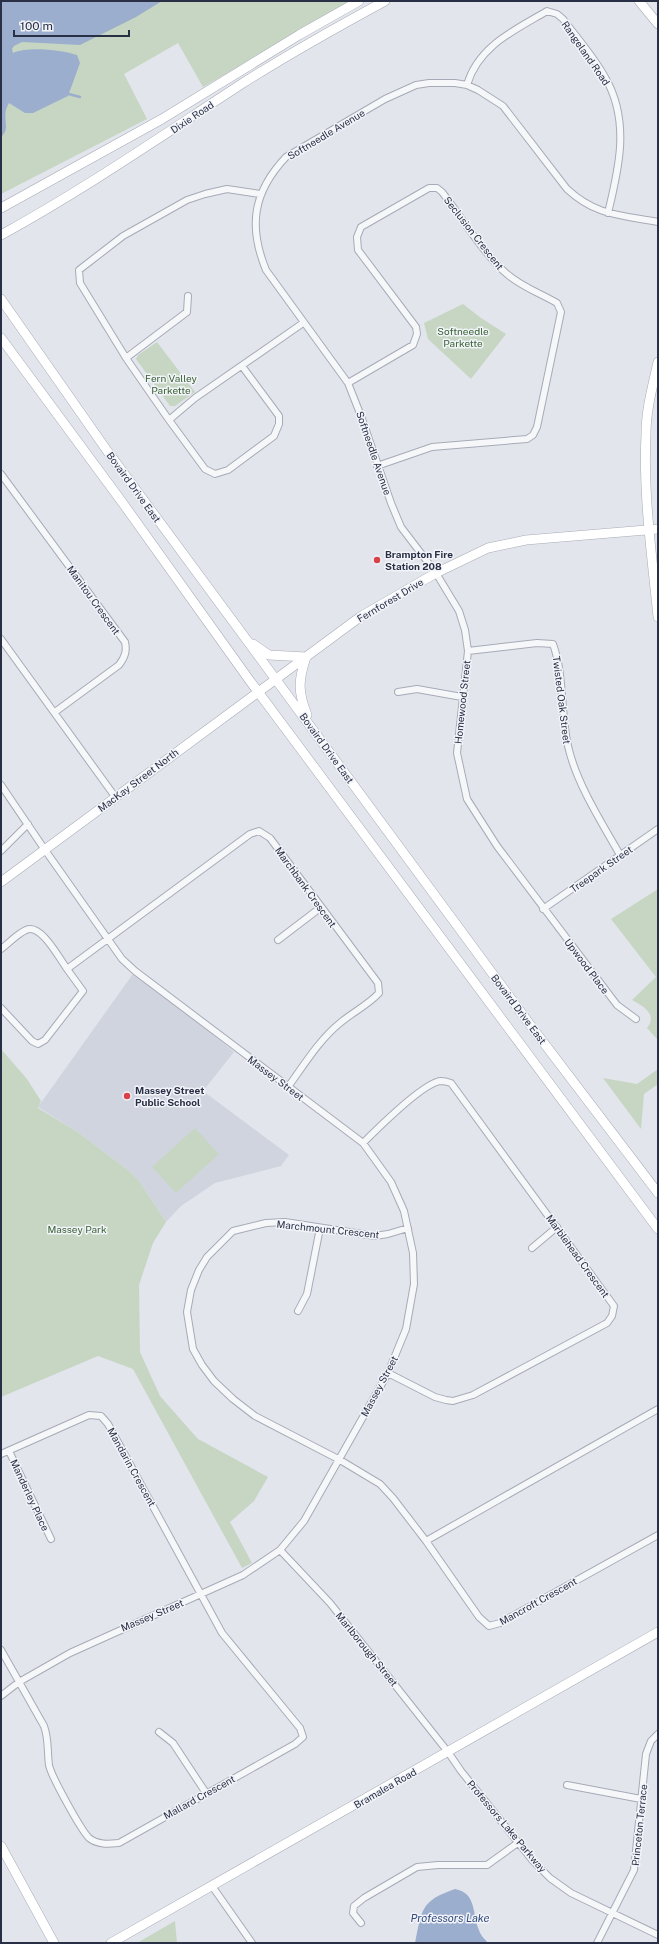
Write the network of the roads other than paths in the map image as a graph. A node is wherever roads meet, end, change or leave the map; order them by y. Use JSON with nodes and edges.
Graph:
{"nodes":[{"id":1,"x":359,"y":1,"type":"edge"},
{"id":2,"x":385,"y":1,"type":"edge"},
{"id":3,"x":639,"y":1,"type":"edge"},
{"id":4,"x":658,"y":24,"type":"edge"},
{"id":5,"x":467,"y":85,"type":"junction"},
{"id":6,"x":176,"y":110,"type":"junction"},
{"id":7,"x":184,"y":123,"type":"junction"},
{"id":8,"x":260,"y":194,"type":"junction"},
{"id":9,"x":1,"y":208,"type":"edge"},
{"id":10,"x":608,"y":213,"type":"junction"},
{"id":11,"x":658,"y":222,"type":"edge"},
{"id":12,"x":1,"y":235,"type":"edge"},
{"id":13,"x":188,"y":296,"type":"dead end"},
{"id":14,"x":1,"y":299,"type":"edge"},
{"id":15,"x":303,"y":323,"type":"junction"},
{"id":16,"x":1,"y":338,"type":"edge"},
{"id":17,"x":126,"y":358,"type":"junction"},
{"id":18,"x":658,"y":362,"type":"edge"},
{"id":19,"x":242,"y":366,"type":"junction"},
{"id":20,"x":348,"y":383,"type":"junction"},
{"id":21,"x":169,"y":420,"type":"junction"},
{"id":22,"x":378,"y":466,"type":"junction"},
{"id":23,"x":1,"y":474,"type":"edge"},
{"id":24,"x":654,"y":530,"type":"edge"},
{"id":25,"x":436,"y":573,"type":"junction"},
{"id":26,"x":658,"y":617,"type":"edge"},
{"id":27,"x":1,"y":639,"type":"edge"},
{"id":28,"x":246,"y":639,"type":"junction"},
{"id":29,"x":468,"y":651,"type":"junction"},
{"id":30,"x":306,"y":657,"type":"junction"},
{"id":31,"x":276,"y":678,"type":"junction"},
{"id":32,"x":258,"y":691,"type":"junction"},
{"id":33,"x":398,"y":692,"type":"dead end"},
{"id":34,"x":462,"y":697,"type":"junction"},
{"id":35,"x":55,"y":712,"type":"junction"},
{"id":36,"x":311,"y":726,"type":"junction"},
{"id":37,"x":1,"y":785,"type":"edge"},
{"id":38,"x":116,"y":798,"type":"junction"},
{"id":39,"x":28,"y":824,"type":"junction"},
{"id":40,"x":658,"y":829,"type":"edge"},
{"id":41,"x":44,"y":850,"type":"junction"},
{"id":42,"x":1,"y":852,"type":"edge"},
{"id":43,"x":620,"y":855,"type":"junction"},
{"id":44,"x":1,"y":882,"type":"edge"},
{"id":45,"x":320,"y":908,"type":"junction"},
{"id":46,"x":543,"y":909,"type":"junction"},
{"id":47,"x":107,"y":938,"type":"junction"},
{"id":48,"x":278,"y":940,"type":"dead end"},
{"id":49,"x":1,"y":949,"type":"edge"},
{"id":50,"x":67,"y":968,"type":"junction"},
{"id":51,"x":1,"y":1008,"type":"edge"},
{"id":52,"x":636,"y":1019,"type":"dead end"},
{"id":53,"x":288,"y":1087,"type":"junction"},
{"id":54,"x":363,"y":1143,"type":"junction"},
{"id":55,"x":658,"y":1193,"type":"edge"},
{"id":56,"x":557,"y":1227,"type":"junction"},
{"id":57,"x":320,"y":1228,"type":"junction"},
{"id":58,"x":408,"y":1228,"type":"junction"},
{"id":59,"x":658,"y":1229,"type":"edge"},
{"id":60,"x":532,"y":1248,"type":"dead end"},
{"id":61,"x":298,"y":1311,"type":"dead end"},
{"id":62,"x":388,"y":1373,"type":"junction"},
{"id":63,"x":658,"y":1409,"type":"edge"},
{"id":64,"x":9,"y":1451,"type":"junction"},
{"id":65,"x":1,"y":1454,"type":"edge"},
{"id":66,"x":340,"y":1460,"type":"junction"},
{"id":67,"x":658,"y":1535,"type":"edge"},
{"id":68,"x":51,"y":1539,"type":"dead end"},
{"id":69,"x":426,"y":1541,"type":"junction"},
{"id":70,"x":280,"y":1550,"type":"junction"},
{"id":71,"x":201,"y":1595,"type":"junction"},
{"id":72,"x":658,"y":1632,"type":"edge"},
{"id":73,"x":1,"y":1650,"type":"edge"},
{"id":74,"x":18,"y":1682,"type":"junction"},
{"id":75,"x":1,"y":1696,"type":"edge"},
{"id":76,"x":158,"y":1732,"type":"dead end"},
{"id":77,"x":658,"y":1734,"type":"edge"},
{"id":78,"x":448,"y":1752,"type":"junction"},
{"id":79,"x":567,"y":1785,"type":"dead end"},
{"id":80,"x":206,"y":1793,"type":"junction"},
{"id":81,"x":641,"y":1799,"type":"junction"},
{"id":82,"x":519,"y":1842,"type":"junction"},
{"id":83,"x":1,"y":1846,"type":"edge"},
{"id":84,"x":212,"y":1886,"type":"junction"},
{"id":85,"x":612,"y":1914,"type":"junction"},
{"id":86,"x":361,"y":1923,"type":"dead end"},
{"id":87,"x":658,"y":1935,"type":"edge"},
{"id":88,"x":54,"y":1943,"type":"edge"},
{"id":89,"x":111,"y":1943,"type":"edge"},
{"id":90,"x":252,"y":1943,"type":"edge"},
{"id":91,"x":597,"y":1943,"type":"edge"}],
"edges":[{"from":1,"to":6,"type":"main road","name":"Dixie Road"},
{"from":2,"to":7,"type":"main road","name":"Dixie Road"},
{"from":3,"to":4,"type":"main road"},
{"from":5,"to":8,"type":"street","name":"Softneedle Avenue"},
{"from":5,"to":10,"type":"street","name":"Softneedle Avenue"},
{"from":5,"to":10,"type":"street","name":"Rangeland Road"},
{"from":6,"to":7,"type":"main road"},
{"from":6,"to":9,"type":"main road","name":"Dixie Road"},
{"from":7,"to":12,"type":"main road","name":"Dixie Road"},
{"from":8,"to":15,"type":"street","name":"Softneedle Avenue"},
{"from":8,"to":17,"type":"street"},
{"from":10,"to":11,"type":"street","name":"Softneedle Avenue"},
{"from":13,"to":17,"type":"street"},
{"from":14,"to":28,"type":"main road","name":"Bovaird Drive East"},
{"from":15,"to":19,"type":"street"},
{"from":15,"to":20,"type":"street","name":"Softneedle Avenue"},
{"from":16,"to":32,"type":"main road","name":"Bovaird Drive East"},
{"from":17,"to":21,"type":"street"},
{"from":18,"to":24,"type":"main road"},
{"from":19,"to":21,"type":"street"},
{"from":19,"to":21,"type":"street"},
{"from":20,"to":22,"type":"street","name":"Softneedle Avenue"},
{"from":20,"to":22,"type":"street","name":"Seclusion Crescent"},
{"from":22,"to":25,"type":"street","name":"Softneedle Avenue"},
{"from":23,"to":35,"type":"street","name":"Manitou Crescent"},
{"from":24,"to":25,"type":"main road","name":"Fernforest Drive"},
{"from":24,"to":26,"type":"main road"},
{"from":25,"to":29,"type":"street","name":"Homewood Street"},
{"from":25,"to":30,"type":"main road","name":"Fernforest Drive"},
{"from":27,"to":35,"type":"street"},
{"from":28,"to":30,"type":"main road"},
{"from":28,"to":31,"type":"main road","name":"Bovaird Drive East"},
{"from":29,"to":34,"type":"street","name":"Homewood Street"},
{"from":29,"to":43,"type":"street","name":"Twisted Oak Street"},
{"from":30,"to":31,"type":"main road","name":"Fernforest Drive"},
{"from":30,"to":36,"type":"main road"},
{"from":31,"to":32,"type":"main road","name":"MacKay Street North"},
{"from":31,"to":36,"type":"main road","name":"Bovaird Drive East"},
{"from":32,"to":38,"type":"main road","name":"MacKay Street North"},
{"from":32,"to":59,"type":"main road","name":"Bovaird Drive East"},
{"from":33,"to":34,"type":"street"},
{"from":34,"to":46,"type":"street","name":"Homewood Street"},
{"from":35,"to":38,"type":"street"},
{"from":36,"to":55,"type":"main road","name":"Bovaird Drive East"},
{"from":37,"to":39,"type":"street","name":"Massey Street"},
{"from":38,"to":41,"type":"main road","name":"MacKay Street North"},
{"from":39,"to":41,"type":"street","name":"Massey Street"},
{"from":39,"to":42,"type":"street"},
{"from":40,"to":43,"type":"street","name":"Treepark Street"},
{"from":41,"to":44,"type":"main road","name":"MacKay Street North"},
{"from":41,"to":47,"type":"street","name":"Massey Street"},
{"from":43,"to":46,"type":"street","name":"Treepark Street"},
{"from":45,"to":47,"type":"street","name":"Marchbank Crescent"},
{"from":45,"to":48,"type":"street"},
{"from":45,"to":53,"type":"street","name":"Marchbank Crescent"},
{"from":46,"to":52,"type":"street","name":"Upwood Place"},
{"from":47,"to":50,"type":"street"},
{"from":47,"to":53,"type":"street","name":"Massey Street"},
{"from":49,"to":50,"type":"street"},
{"from":50,"to":51,"type":"street"},
{"from":53,"to":54,"type":"street","name":"Massey Street"},
{"from":54,"to":56,"type":"street","name":"Marblehead Crescent"},
{"from":54,"to":58,"type":"street","name":"Massey Street"},
{"from":56,"to":60,"type":"street"},
{"from":56,"to":62,"type":"street","name":"Marblehead Crescent"},
{"from":57,"to":58,"type":"street","name":"Marchmount Crescent"},
{"from":57,"to":61,"type":"street"},
{"from":57,"to":66,"type":"street","name":"Marchmount Crescent"},
{"from":58,"to":62,"type":"street","name":"Massey Street"},
{"from":62,"to":66,"type":"street","name":"Massey Street"},
{"from":63,"to":69,"type":"street"},
{"from":64,"to":65,"type":"street","name":"Mandarin Crescent"},
{"from":64,"to":68,"type":"street","name":"Manderley Place"},
{"from":64,"to":71,"type":"street","name":"Mandarin Crescent"},
{"from":66,"to":69,"type":"street","name":"Mancroft Crescent"},
{"from":66,"to":70,"type":"street","name":"Massey Street"},
{"from":67,"to":69,"type":"street","name":"Mancroft Crescent"},
{"from":70,"to":71,"type":"street","name":"Massey Street"},
{"from":70,"to":78,"type":"street","name":"Marlborough Street"},
{"from":71,"to":74,"type":"street","name":"Massey Street"},
{"from":71,"to":80,"type":"street","name":"Mallard Crescent"},
{"from":72,"to":78,"type":"main road","name":"Bramalea Road"},
{"from":73,"to":74,"type":"street"},
{"from":74,"to":75,"type":"street","name":"Massey Street"},
{"from":74,"to":80,"type":"street","name":"Mallard Crescent"},
{"from":76,"to":80,"type":"street"},
{"from":77,"to":81,"type":"street","name":"Princeton Terrace"},
{"from":78,"to":82,"type":"street","name":"Professors Lake Parkway"},
{"from":78,"to":84,"type":"main road","name":"Bramalea Road"},
{"from":79,"to":81,"type":"street"},
{"from":81,"to":85,"type":"street","name":"Princeton Terrace"},
{"from":82,"to":85,"type":"street","name":"Professors Lake Parkway"},
{"from":82,"to":86,"type":"street"},
{"from":83,"to":88,"type":"main road"},
{"from":84,"to":89,"type":"main road","name":"Bramalea Road"},
{"from":84,"to":90,"type":"street"},
{"from":85,"to":87,"type":"street","name":"Professors Lake Parkway"},
{"from":85,"to":91,"type":"street","name":"Princeton Terrace"}]}
